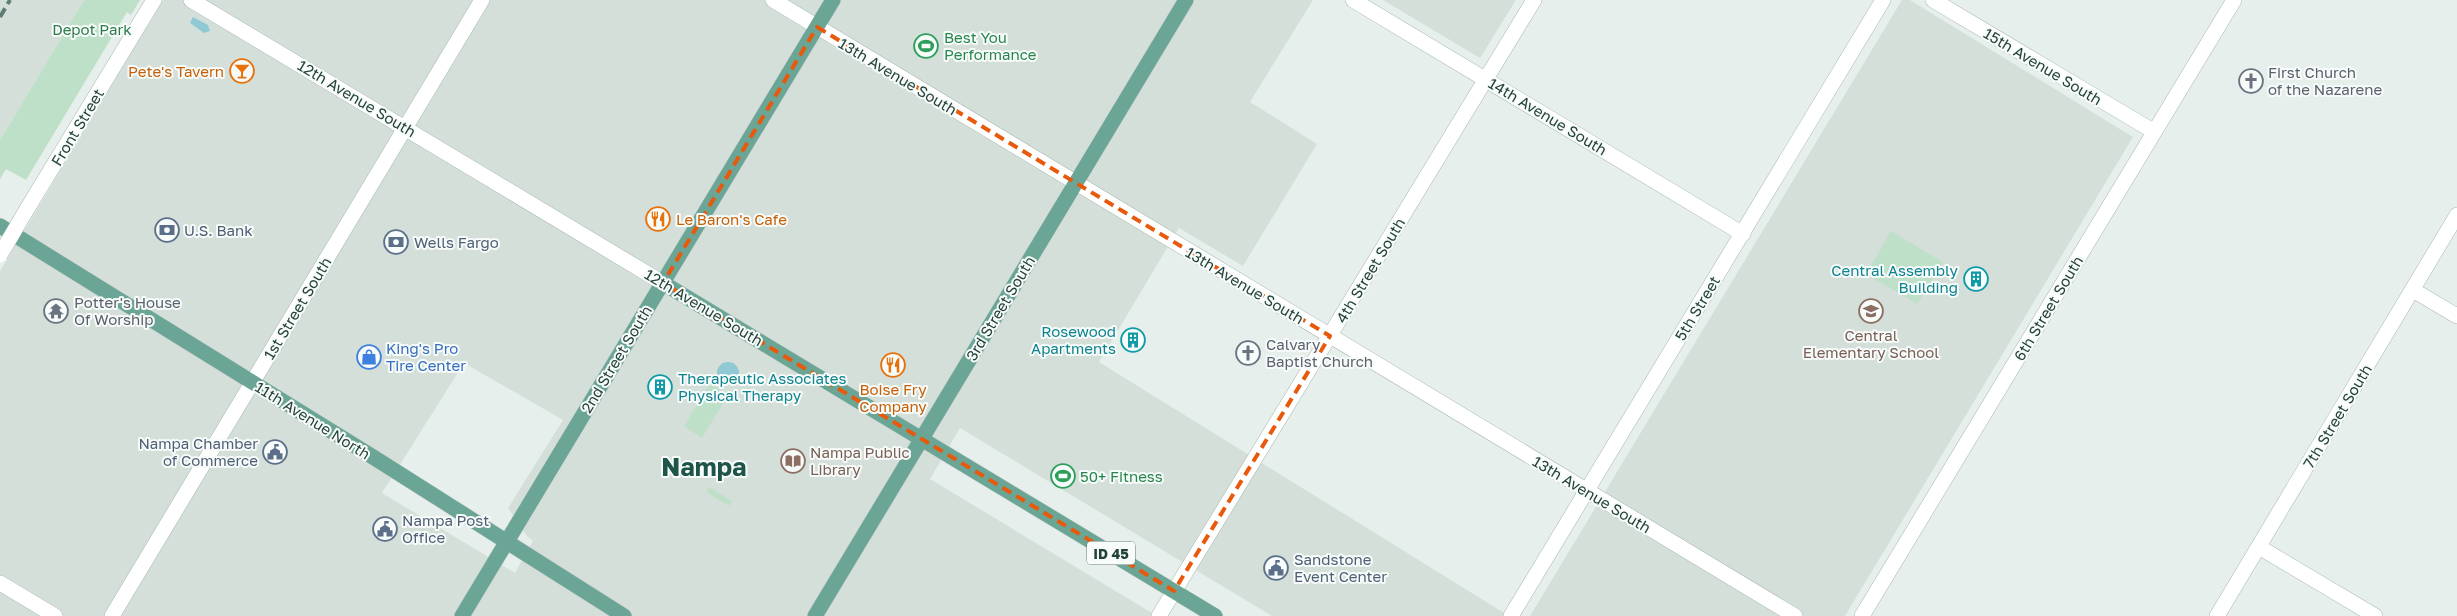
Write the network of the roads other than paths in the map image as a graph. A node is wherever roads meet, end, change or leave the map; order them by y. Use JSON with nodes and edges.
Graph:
{"nodes":[{"id":1,"x":154,"y":0,"type":"edge"},
{"id":2,"x":191,"y":0,"type":"edge"},
{"id":3,"x":482,"y":0,"type":"edge"},
{"id":4,"x":773,"y":0,"type":"edge"},
{"id":5,"x":833,"y":0,"type":"edge"},
{"id":6,"x":1186,"y":0,"type":"edge"},
{"id":7,"x":1353,"y":0,"type":"edge"},
{"id":8,"x":1534,"y":0,"type":"edge"},
{"id":9,"x":1883,"y":0,"type":"edge"},
{"id":10,"x":1933,"y":0,"type":"edge"},
{"id":11,"x":2234,"y":0,"type":"edge"},
{"id":12,"x":817,"y":27,"type":"junction"},
{"id":13,"x":1486,"y":79,"type":"junction"},
{"id":14,"x":406,"y":127,"type":"junction"},
{"id":15,"x":2153,"y":131,"type":"junction"},
{"id":16,"x":1076,"y":183,"type":"junction"},
{"id":17,"x":2457,"y":215,"type":"edge"},
{"id":18,"x":0,"y":226,"type":"edge"},
{"id":19,"x":1742,"y":234,"type":"junction"},
{"id":20,"x":0,"y":255,"type":"edge"},
{"id":21,"x":663,"y":283,"type":"junction"},
{"id":22,"x":2413,"y":290,"type":"junction"},
{"id":23,"x":2457,"y":316,"type":"edge"},
{"id":24,"x":1330,"y":336,"type":"junction"},
{"id":25,"x":252,"y":383,"type":"junction"},
{"id":26,"x":922,"y":438,"type":"junction"},
{"id":27,"x":1587,"y":492,"type":"junction"},
{"id":28,"x":507,"y":542,"type":"junction"},
{"id":29,"x":2259,"y":547,"type":"junction"},
{"id":30,"x":0,"y":583,"type":"edge"},
{"id":31,"x":1174,"y":592,"type":"junction"},
{"id":32,"x":55,"y":616,"type":"edge"},
{"id":33,"x":112,"y":616,"type":"edge"},
{"id":34,"x":462,"y":616,"type":"edge"},
{"id":35,"x":624,"y":616,"type":"edge"},
{"id":36,"x":815,"y":616,"type":"edge"},
{"id":37,"x":1159,"y":616,"type":"edge"},
{"id":38,"x":1215,"y":616,"type":"edge"},
{"id":39,"x":1511,"y":616,"type":"edge"},
{"id":40,"x":1795,"y":616,"type":"edge"},
{"id":41,"x":1862,"y":616,"type":"edge"},
{"id":42,"x":2217,"y":616,"type":"edge"},
{"id":43,"x":2375,"y":616,"type":"edge"}],
"edges":[{"from":1,"to":20,"type":"street","name":"Front Street","bridge":true},
{"from":2,"to":14,"type":"street","name":"12th Avenue South"},
{"from":3,"to":14,"type":"street","name":"1st Street South"},
{"from":4,"to":12,"type":"street","name":"13th Avenue South"},
{"from":5,"to":12,"type":"main road","name":"2nd Street South"},
{"from":6,"to":16,"type":"main road","name":"3rd Street South"},
{"from":7,"to":13,"type":"street","name":"14th Avenue South"},
{"from":8,"to":13,"type":"street","name":"4th Street South"},
{"from":9,"to":19,"type":"street","name":"5th Street"},
{"from":10,"to":15,"type":"street","name":"15th Avenue South"},
{"from":11,"to":15,"type":"street","name":"6th Street South"},
{"from":12,"to":16,"type":"street","name":"13th Avenue South"},
{"from":12,"to":21,"type":"main road","name":"2nd Street South"},
{"from":13,"to":19,"type":"street","name":"14th Avenue South"},
{"from":13,"to":24,"type":"street","name":"4th Street South"},
{"from":14,"to":21,"type":"street","name":"12th Avenue South"},
{"from":14,"to":25,"type":"street","name":"1st Street South"},
{"from":15,"to":41,"type":"street","name":"6th Street South"},
{"from":16,"to":24,"type":"street","name":"13th Avenue South"},
{"from":16,"to":26,"type":"main road","name":"3rd Street South"},
{"from":17,"to":22,"type":"street","name":"7th Street South"},
{"from":18,"to":25,"type":"main road","name":"11th Avenue North"},
{"from":19,"to":27,"type":"street","name":"5th Street"},
{"from":21,"to":26,"type":"main road","name":"12th Avenue South"},
{"from":21,"to":28,"type":"main road","name":"2nd Street South"},
{"from":22,"to":23,"type":"street"},
{"from":22,"to":29,"type":"street","name":"7th Street South"},
{"from":24,"to":27,"type":"street","name":"13th Avenue South"},
{"from":24,"to":31,"type":"street","name":"4th Street South"},
{"from":25,"to":28,"type":"main road","name":"11th Avenue North"},
{"from":25,"to":33,"type":"street","name":"1st Street South"},
{"from":26,"to":31,"type":"main road","name":"12th Avenue South","number":"ID 45"},
{"from":26,"to":36,"type":"main road","name":"3rd Street South"},
{"from":27,"to":39,"type":"street","name":"5th Street"},
{"from":27,"to":40,"type":"street","name":"13th Avenue South"},
{"from":28,"to":34,"type":"main road","name":"2nd Street South"},
{"from":28,"to":35,"type":"main road","name":"11th Avenue North"},
{"from":29,"to":42,"type":"street","name":"7th Street South"},
{"from":29,"to":43,"type":"street"},
{"from":30,"to":32,"type":"street"},
{"from":31,"to":37,"type":"street","name":"4th Street South"},
{"from":31,"to":38,"type":"main road","name":"12th Avenue South","number":"ID 45"}]}
